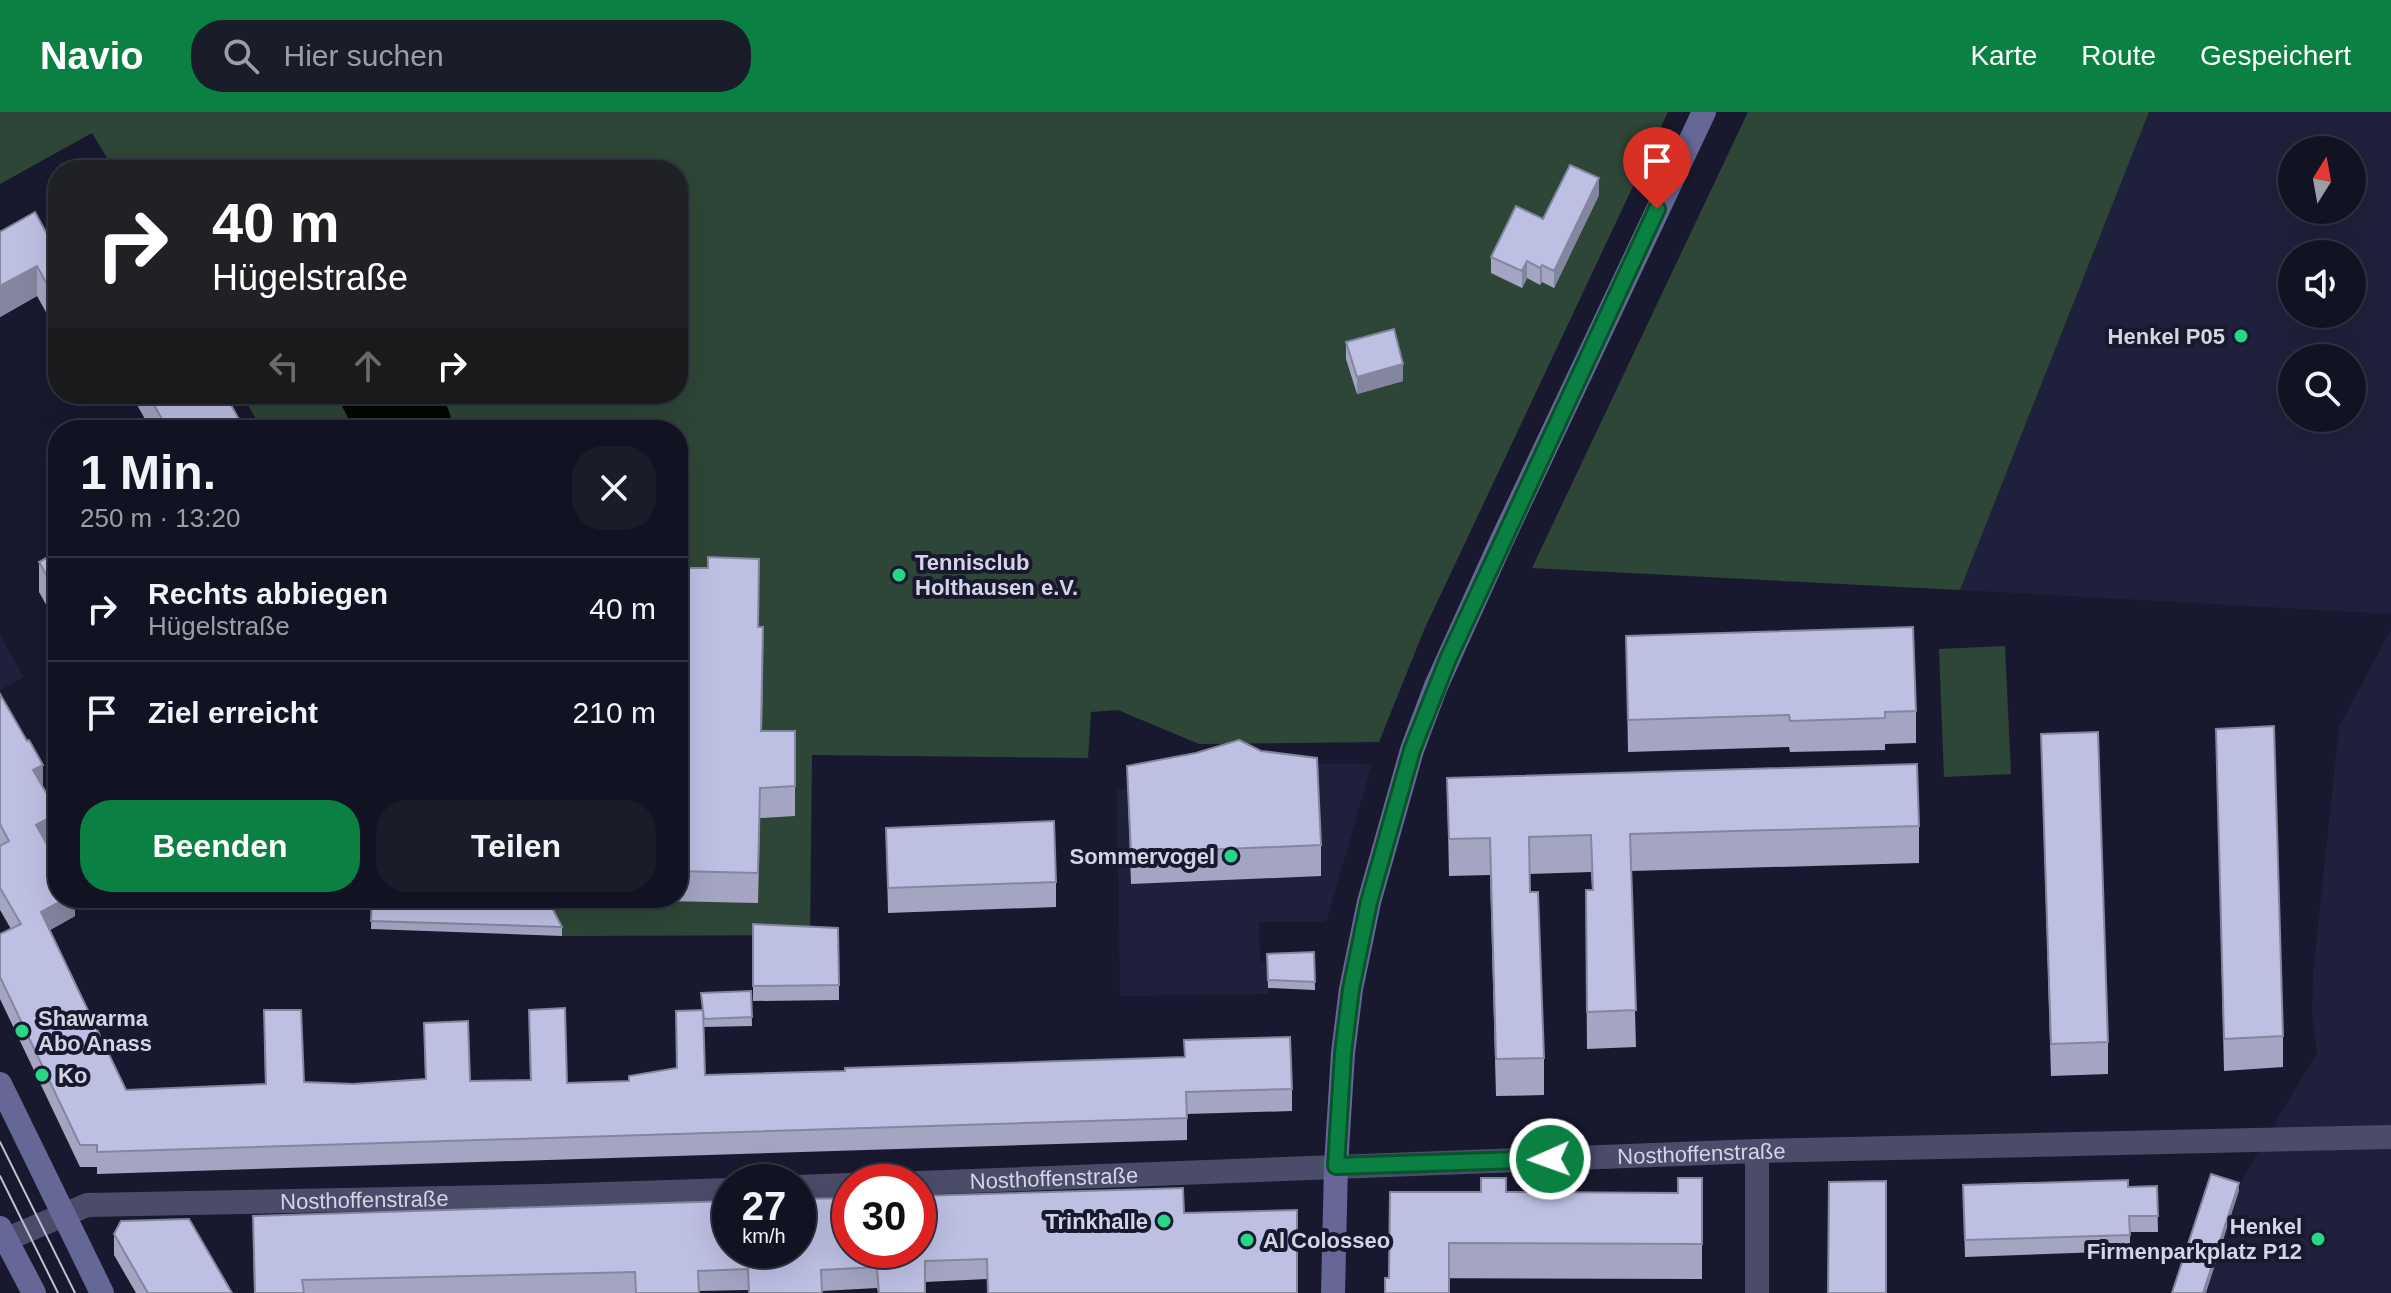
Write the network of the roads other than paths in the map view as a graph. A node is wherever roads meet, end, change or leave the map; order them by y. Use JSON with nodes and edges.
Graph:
{"nodes":[{"id":1,"x":1704,"y":112,"type":"edge"},
{"id":2,"x":0,"y":1084,"type":"edge"},
{"id":3,"x":2391,"y":1137,"type":"edge"},
{"id":4,"x":1757,"y":1151,"type":"junction"},
{"id":5,"x":1336,"y":1166,"type":"junction"},
{"id":6,"x":936,"y":1182,"type":"edge"},
{"id":7,"x":712,"y":1191,"type":"edge"},
{"id":8,"x":64,"y":1215,"type":"junction"},
{"id":9,"x":2,"y":1236,"type":"edge"},
{"id":10,"x":34,"y":1293,"type":"edge"},
{"id":11,"x":102,"y":1293,"type":"edge"},
{"id":12,"x":1333,"y":1293,"type":"edge"},
{"id":13,"x":1757,"y":1293,"type":"edge"}],
"edges":[{"from":1,"to":5,"type":"street"},
{"from":2,"to":8,"type":"street"},
{"from":3,"to":4,"type":"street","name":"Nosthoffenstraße"},
{"from":4,"to":5,"type":"street","name":"Nosthoffenstraße"},
{"from":4,"to":13,"type":"street"},
{"from":5,"to":6,"type":"street","name":"Nosthoffenstraße"},
{"from":5,"to":12,"type":"street"},
{"from":7,"to":8,"type":"street","name":"Nosthoffenstraße"},
{"from":8,"to":9,"type":"street","name":"Nosthoffenstraße"},
{"from":8,"to":11,"type":"street"},
{"from":9,"to":10,"type":"street"}]}
